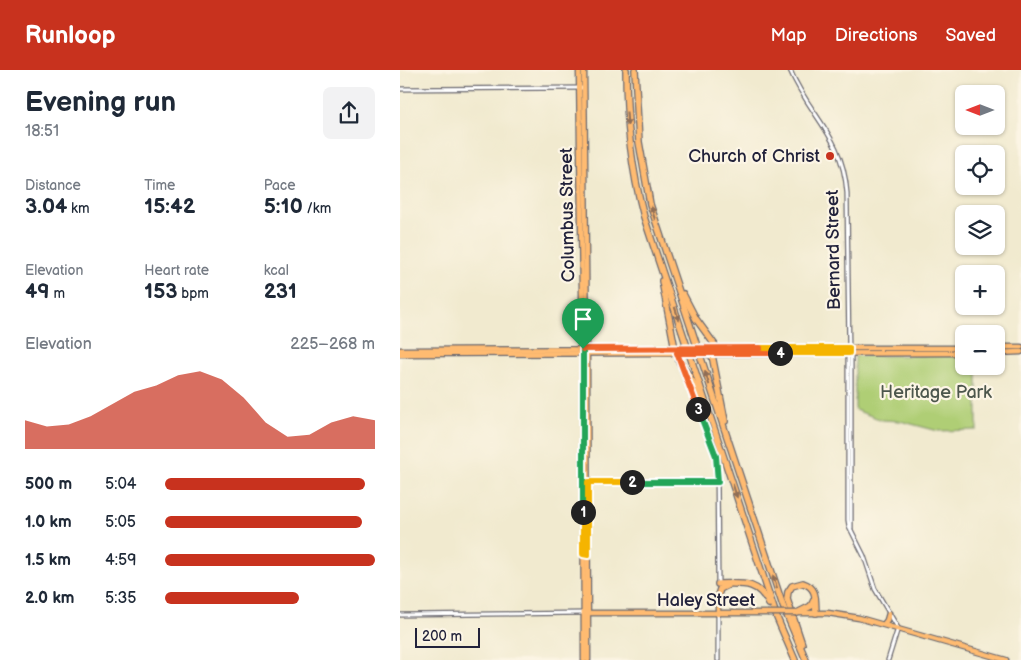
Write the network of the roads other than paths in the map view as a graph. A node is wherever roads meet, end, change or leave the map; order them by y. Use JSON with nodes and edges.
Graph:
{"nodes":[{"id":1,"x":579,"y":70,"type":"edge"},
{"id":2,"x":584,"y":70,"type":"edge"},
{"id":3,"x":626,"y":70,"type":"edge"},
{"id":4,"x":635,"y":70,"type":"edge"},
{"id":5,"x":790,"y":70,"type":"edge"},
{"id":6,"x":582,"y":88,"type":"junction"},
{"id":7,"x":400,"y":89,"type":"edge"},
{"id":8,"x":656,"y":252,"type":"junction"},
{"id":9,"x":669,"y":264,"type":"junction"},
{"id":10,"x":1021,"y":347,"type":"edge"},
{"id":11,"x":1005,"y":348,"type":"edge"},
{"id":12,"x":955,"y":349,"type":"edge"},
{"id":13,"x":400,"y":350,"type":"edge"},
{"id":14,"x":849,"y":350,"type":"junction"},
{"id":15,"x":585,"y":351,"type":"junction"},
{"id":16,"x":628,"y":351,"type":"junction"},
{"id":17,"x":676,"y":351,"type":"junction"},
{"id":18,"x":710,"y":351,"type":"junction"},
{"id":19,"x":931,"y":351,"type":"junction"},
{"id":20,"x":955,"y":352,"type":"edge"},
{"id":21,"x":1021,"y":352,"type":"edge"},
{"id":22,"x":1005,"y":353,"type":"edge"},
{"id":23,"x":400,"y":354,"type":"edge"},
{"id":24,"x":679,"y":361,"type":"junction"},
{"id":25,"x":583,"y":389,"type":"junction"},
{"id":26,"x":588,"y":411,"type":"junction"},
{"id":27,"x":715,"y":428,"type":"junction"},
{"id":28,"x":728,"y":440,"type":"junction"},
{"id":29,"x":586,"y":482,"type":"junction"},
{"id":30,"x":718,"y":482,"type":"junction"},
{"id":31,"x":718,"y":584,"type":"junction"},
{"id":32,"x":729,"y":584,"type":"junction"},
{"id":33,"x":718,"y":595,"type":"junction"},
{"id":34,"x":815,"y":596,"type":"junction"},
{"id":35,"x":586,"y":613,"type":"junction"},
{"id":36,"x":797,"y":613,"type":"junction"},
{"id":37,"x":816,"y":613,"type":"junction"},
{"id":38,"x":889,"y":613,"type":"junction"},
{"id":39,"x":718,"y":614,"type":"junction"},
{"id":40,"x":400,"y":615,"type":"edge"},
{"id":41,"x":884,"y":624,"type":"junction"},
{"id":42,"x":898,"y":628,"type":"junction"},
{"id":43,"x":783,"y":633,"type":"junction"},
{"id":44,"x":584,"y":660,"type":"edge"},
{"id":45,"x":588,"y":660,"type":"edge"},
{"id":46,"x":718,"y":660,"type":"edge"},
{"id":47,"x":795,"y":660,"type":"edge"},
{"id":48,"x":806,"y":660,"type":"edge"},
{"id":49,"x":888,"y":660,"type":"edge"},
{"id":50,"x":1006,"y":660,"type":"edge"}],
"edges":[{"from":1,"to":6,"type":"main road","name":"Columbus Street"},
{"from":2,"to":6,"type":"main road","name":"Columbus Street"},
{"from":3,"to":8,"type":"highway","one_way":true},
{"from":9,"to":4,"type":"highway","one_way":true},
{"from":5,"to":14,"type":"street","name":"Bernard Street"},
{"from":6,"to":7,"type":"street"},
{"from":6,"to":15,"type":"main road","name":"Columbus Street"},
{"from":8,"to":17,"type":"highway"},
{"from":8,"to":27,"type":"highway","one_way":true},
{"from":9,"to":18,"type":"highway"},
{"from":28,"to":9,"type":"highway","one_way":true},
{"from":10,"to":11,"type":"main road"},
{"from":12,"to":19,"type":"main road"},
{"from":13,"to":15,"type":"main road"},
{"from":14,"to":18,"type":"main road"},
{"from":14,"to":19,"type":"main road"},
{"from":14,"to":38,"type":"street","name":"Bernard Street"},
{"from":15,"to":16,"type":"main road"},
{"from":15,"to":16,"type":"main road"},
{"from":15,"to":23,"type":"main road"},
{"from":15,"to":25,"type":"main road","name":"Columbus Street"},
{"from":15,"to":26,"type":"main road","name":"Columbus Street"},
{"from":16,"to":17,"type":"main road"},
{"from":16,"to":17,"type":"main road"},
{"from":17,"to":18,"type":"main road","bridge":true},
{"from":17,"to":24,"type":"main road"},
{"from":18,"to":28,"type":"highway"},
{"from":19,"to":20,"type":"main road"},
{"from":21,"to":22,"type":"main road"},
{"from":24,"to":27,"type":"highway"},
{"from":24,"to":30,"type":"street"},
{"from":25,"to":26,"type":"main road"},
{"from":25,"to":29,"type":"main road","name":"Columbus Street"},
{"from":26,"to":29,"type":"main road","name":"Columbus Street"},
{"from":27,"to":43,"type":"highway","one_way":true},
{"from":48,"to":28,"type":"highway","one_way":true},
{"from":29,"to":30,"type":"street"},
{"from":29,"to":35,"type":"main road","name":"Columbus Street"},
{"from":30,"to":31,"type":"street"},
{"from":31,"to":32,"type":"highway"},
{"from":31,"to":33,"type":"street"},
{"from":32,"to":33,"type":"highway"},
{"from":32,"to":43,"type":"highway"},
{"from":33,"to":39,"type":"main road"},
{"from":34,"to":36,"type":"highway"},
{"from":34,"to":37,"type":"highway"},
{"from":34,"to":48,"type":"highway"},
{"from":35,"to":39,"type":"main road","name":"Haley Street"},
{"from":35,"to":40,"type":"street","name":"Haley Street"},
{"from":35,"to":44,"type":"main road","name":"Columbus Street"},
{"from":35,"to":45,"type":"main road","name":"Columbus Street"},
{"from":36,"to":37,"type":"main road","name":"Haley Street"},
{"from":36,"to":39,"type":"main road","name":"Haley Street","bridge":true},
{"from":37,"to":41,"type":"main road","name":"Haley Street"},
{"from":38,"to":41,"type":"main road"},
{"from":38,"to":42,"type":"street","name":"Bernard Street"},
{"from":39,"to":46,"type":"street"},
{"from":41,"to":42,"type":"main road","name":"Haley Street"},
{"from":42,"to":49,"type":"street"},
{"from":42,"to":50,"type":"main road","name":"Haley Street"},
{"from":43,"to":47,"type":"highway"}]}
